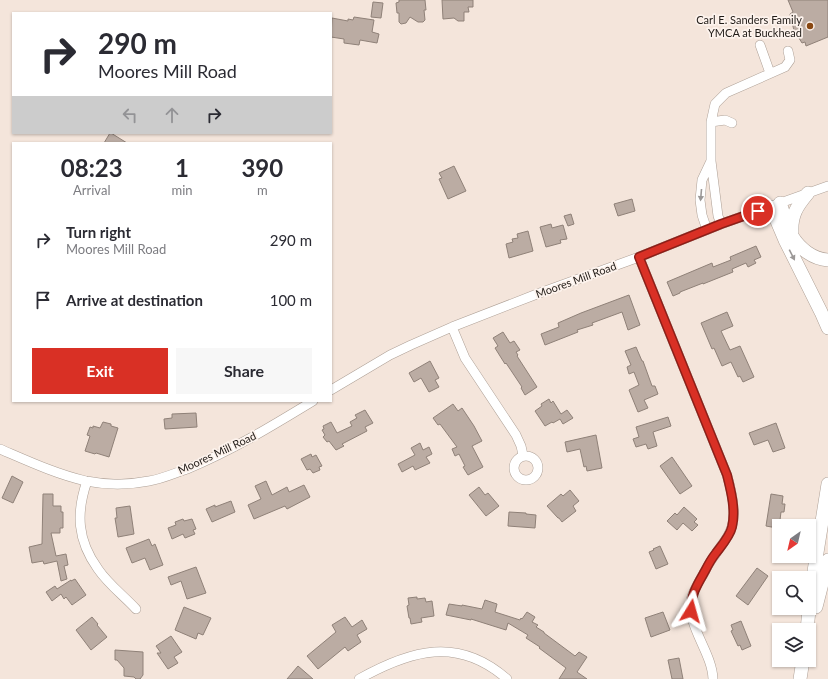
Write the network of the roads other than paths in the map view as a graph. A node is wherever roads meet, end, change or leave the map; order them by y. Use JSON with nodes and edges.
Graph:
{"nodes":[{"id":1,"x":760,"y":45,"type":"dead end"},
{"id":2,"x":788,"y":51,"type":"dead end"},
{"id":3,"x":770,"y":74,"type":"junction"},
{"id":4,"x":712,"y":122,"type":"junction"},
{"id":5,"x":732,"y":123,"type":"dead end"},
{"id":6,"x":710,"y":162,"type":"junction"},
{"id":7,"x":828,"y":186,"type":"edge"},
{"id":8,"x":808,"y":193,"type":"junction"},
{"id":9,"x":776,"y":205,"type":"junction"},
{"id":10,"x":721,"y":224,"type":"junction"},
{"id":11,"x":707,"y":230,"type":"junction"},
{"id":12,"x":792,"y":236,"type":"junction"},
{"id":13,"x":639,"y":257,"type":"junction"},
{"id":14,"x":828,"y":260,"type":"edge"},
{"id":15,"x":452,"y":327,"type":"junction"},
{"id":16,"x":828,"y":328,"type":"edge"},
{"id":17,"x":332,"y":389,"type":"edge"},
{"id":18,"x":311,"y":402,"type":"edge"},
{"id":19,"x":0,"y":449,"type":"edge"},
{"id":20,"x":523,"y":456,"type":"dead end"},
{"id":21,"x":87,"y":481,"type":"junction"},
{"id":22,"x":828,"y":484,"type":"edge"},
{"id":23,"x":828,"y":560,"type":"edge"},
{"id":24,"x":136,"y":609,"type":"dead end"},
{"id":25,"x":808,"y":623,"type":"edge"},
{"id":26,"x":812,"y":623,"type":"edge"},
{"id":27,"x":803,"y":667,"type":"edge"},
{"id":28,"x":359,"y":679,"type":"edge"},
{"id":29,"x":507,"y":679,"type":"edge"},
{"id":30,"x":713,"y":679,"type":"edge"},
{"id":31,"x":800,"y":679,"type":"edge"}],
"edges":[{"from":1,"to":3,"type":"street"},
{"from":2,"to":3,"type":"street"},
{"from":3,"to":4,"type":"street"},
{"from":4,"to":5,"type":"street"},
{"from":4,"to":6,"type":"street"},
{"from":6,"to":10,"type":"street"},
{"from":6,"to":11,"type":"street","one_way":true},
{"from":7,"to":8,"type":"street","name":"Moores Mill Road"},
{"from":8,"to":9,"type":"street","name":"Moores Mill Road"},
{"from":8,"to":12,"type":"highway"},
{"from":9,"to":10,"type":"street","name":"Moores Mill Road"},
{"from":9,"to":12,"type":"highway"},
{"from":9,"to":16,"type":"highway","one_way":true},
{"from":10,"to":11,"type":"street","name":"Moores Mill Road"},
{"from":11,"to":13,"type":"street","name":"Moores Mill Road"},
{"from":12,"to":14,"type":"highway"},
{"from":13,"to":15,"type":"street","name":"Moores Mill Road"},
{"from":13,"to":30,"type":"street"},
{"from":15,"to":17,"type":"street","name":"Moores Mill Road"},
{"from":15,"to":20,"type":"street"},
{"from":18,"to":21,"type":"street","name":"Moores Mill Road"},
{"from":19,"to":21,"type":"street","name":"Moores Mill Road"},
{"from":21,"to":24,"type":"street"},
{"from":22,"to":25,"type":"highway"},
{"from":23,"to":26,"type":"highway"},
{"from":27,"to":31,"type":"highway"},
{"from":28,"to":29,"type":"street"}]}
